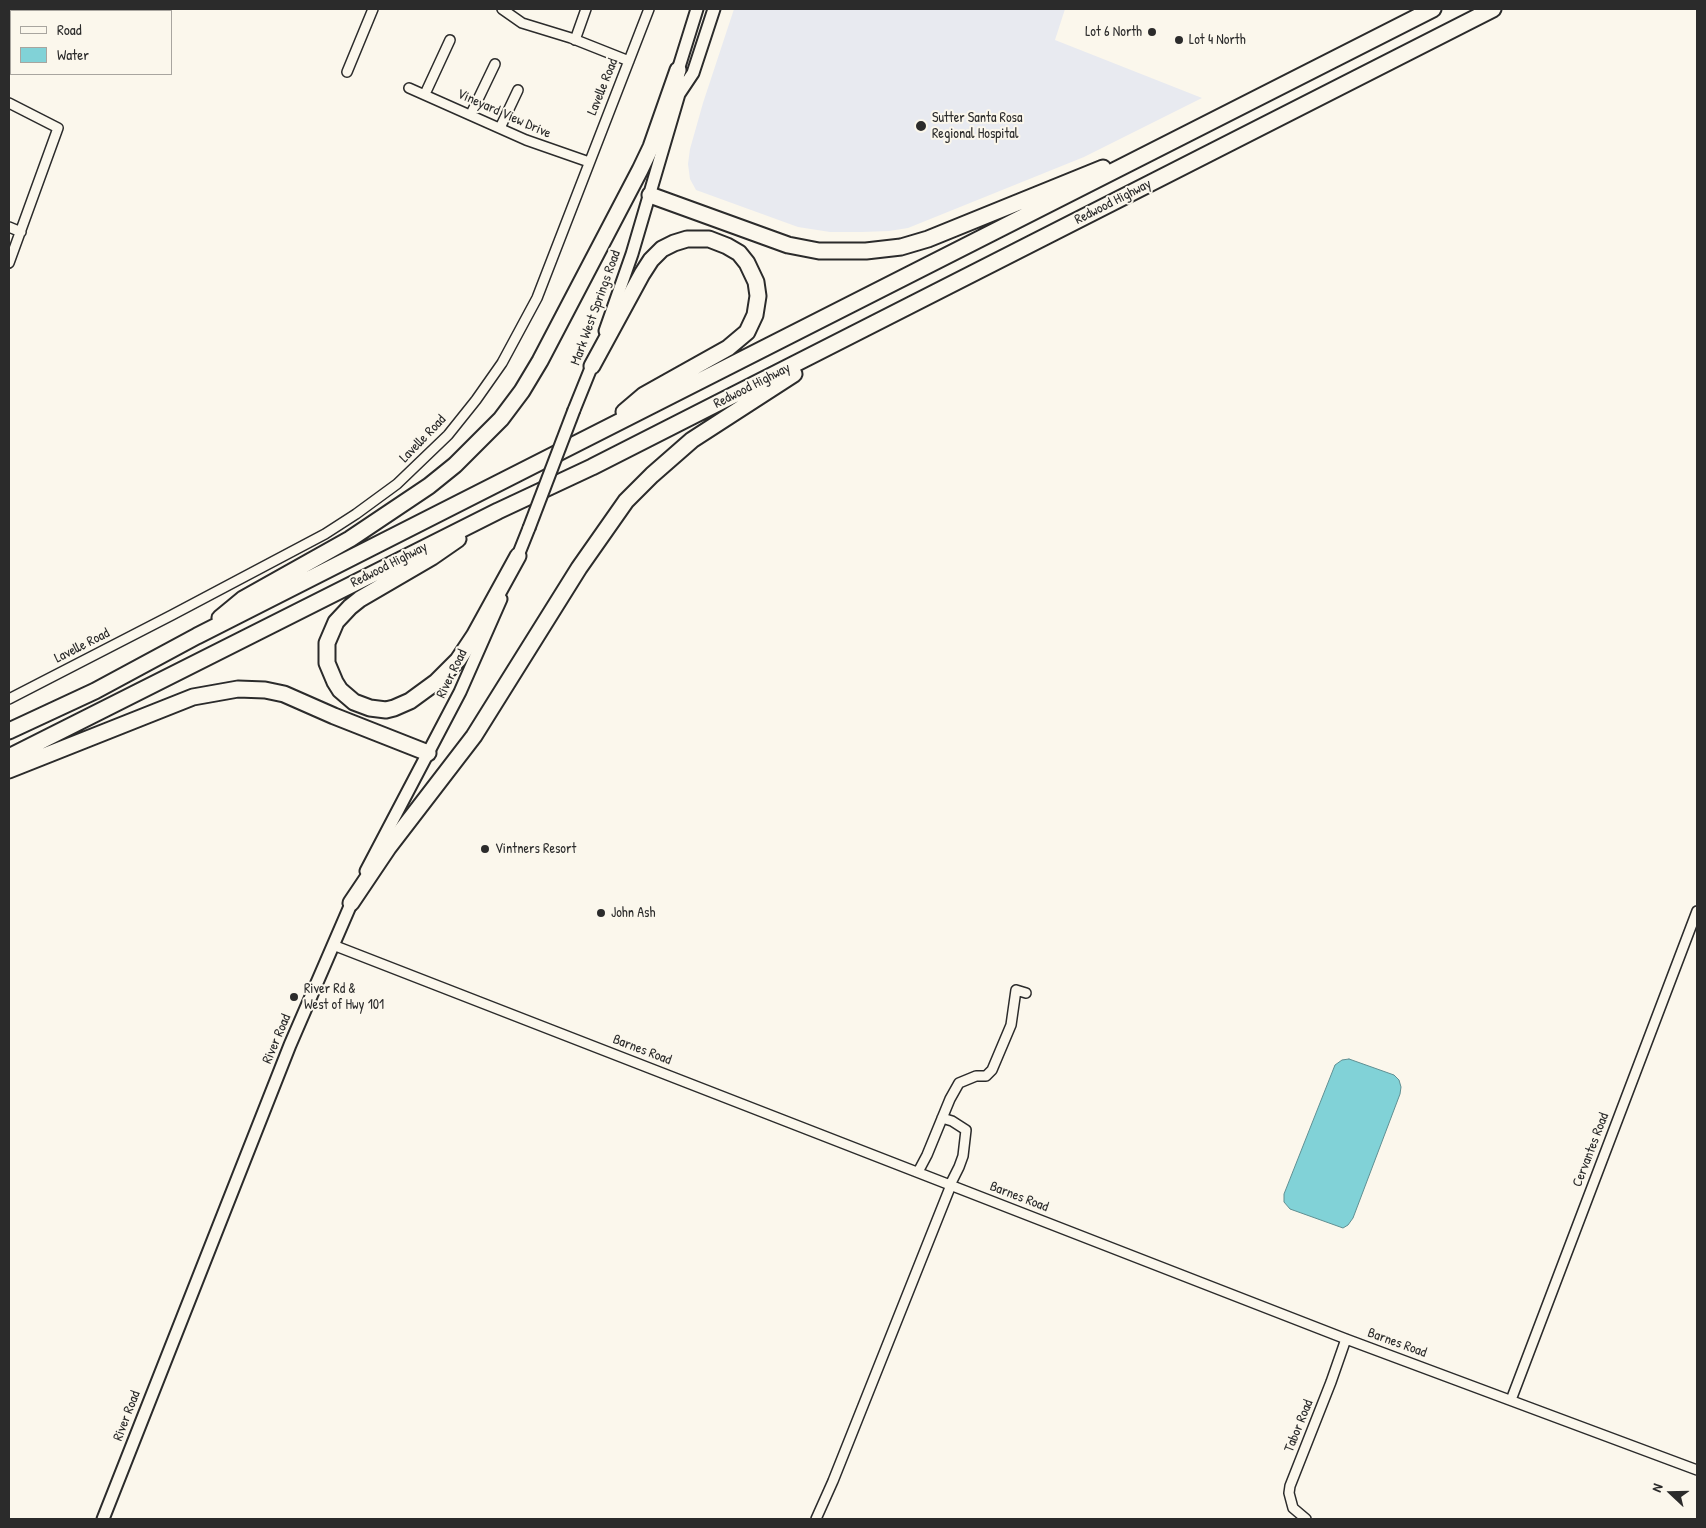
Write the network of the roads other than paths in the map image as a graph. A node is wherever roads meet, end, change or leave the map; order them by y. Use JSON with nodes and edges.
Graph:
{"nodes":[{"id":1,"x":373,"y":9,"type":"edge"},
{"id":2,"x":502,"y":9,"type":"edge"},
{"id":3,"x":586,"y":9,"type":"edge"},
{"id":4,"x":649,"y":9,"type":"edge"},
{"id":5,"x":697,"y":9,"type":"edge"},
{"id":6,"x":714,"y":9,"type":"edge"},
{"id":7,"x":1433,"y":9,"type":"edge"},
{"id":8,"x":1492,"y":9,"type":"edge"},
{"id":9,"x":450,"y":40,"type":"dead end"},
{"id":10,"x":574,"y":40,"type":"junction"},
{"id":11,"x":629,"y":61,"type":"junction"},
{"id":12,"x":495,"y":64,"type":"dead end"},
{"id":13,"x":678,"y":70,"type":"junction"},
{"id":14,"x":347,"y":72,"type":"dead end"},
{"id":15,"x":409,"y":88,"type":"dead end"},
{"id":16,"x":518,"y":90,"type":"dead end"},
{"id":17,"x":425,"y":94,"type":"junction"},
{"id":18,"x":679,"y":94,"type":"junction"},
{"id":19,"x":9,"y":103,"type":"edge"},
{"id":20,"x":471,"y":114,"type":"junction"},
{"id":21,"x":500,"y":128,"type":"junction"},
{"id":22,"x":1156,"y":150,"type":"junction"},
{"id":23,"x":589,"y":162,"type":"junction"},
{"id":24,"x":650,"y":195,"type":"junction"},
{"id":25,"x":9,"y":227,"type":"edge"},
{"id":26,"x":21,"y":232,"type":"junction"},
{"id":27,"x":9,"y":263,"type":"edge"},
{"id":28,"x":868,"y":326,"type":"junction"},
{"id":29,"x":592,"y":366,"type":"junction"},
{"id":30,"x":604,"y":429,"type":"junction"},
{"id":31,"x":498,"y":511,"type":"junction"},
{"id":32,"x":529,"y":528,"type":"joint"},
{"id":33,"x":518,"y":556,"type":"junction"},
{"id":34,"x":197,"y":636,"type":"junction"},
{"id":35,"x":9,"y":699,"type":"edge"},
{"id":36,"x":9,"y":730,"type":"edge"},
{"id":37,"x":428,"y":753,"type":"junction"},
{"id":38,"x":9,"y":757,"type":"edge"},
{"id":39,"x":9,"y":770,"type":"edge"},
{"id":40,"x":351,"y":903,"type":"junction"},
{"id":41,"x":1697,"y":911,"type":"edge"},
{"id":42,"x":333,"y":946,"type":"junction"},
{"id":43,"x":1026,"y":992,"type":"dead end"},
{"id":44,"x":942,"y":1118,"type":"junction"},
{"id":45,"x":918,"y":1172,"type":"junction"},
{"id":46,"x":951,"y":1185,"type":"junction"},
{"id":47,"x":1346,"y":1339,"type":"junction"},
{"id":48,"x":1512,"y":1400,"type":"junction"},
{"id":49,"x":1697,"y":1470,"type":"edge"},
{"id":50,"x":103,"y":1519,"type":"edge"},
{"id":51,"x":816,"y":1519,"type":"edge"},
{"id":52,"x":1306,"y":1519,"type":"edge"}],
"edges":[{"from":1,"to":14,"type":"street"},
{"from":2,"to":10,"type":"street"},
{"from":3,"to":10,"type":"street"},
{"from":4,"to":11,"type":"street","name":"Lavelle Road"},
{"from":5,"to":13,"type":"main road","name":"Mark West Springs Road"},
{"from":6,"to":18,"type":"main road","name":"Mark West Springs Road"},
{"from":7,"to":22,"type":"highway","name":"Redwood Highway"},
{"from":8,"to":28,"type":"highway","name":"Redwood Highway"},
{"from":9,"to":17,"type":"street"},
{"from":10,"to":11,"type":"street"},
{"from":11,"to":23,"type":"street","name":"Lavelle Road"},
{"from":12,"to":20,"type":"street"},
{"from":13,"to":18,"type":"main road","name":"Mark West Springs Road"},
{"from":13,"to":34,"type":"highway"},
{"from":15,"to":17,"type":"street","name":"Vineyard View Drive"},
{"from":16,"to":21,"type":"street"},
{"from":17,"to":20,"type":"street","name":"Vineyard View Drive"},
{"from":18,"to":24,"type":"main road","name":"Mark West Springs Road"},
{"from":19,"to":26,"type":"street"},
{"from":20,"to":21,"type":"street","name":"Vineyard View Drive"},
{"from":21,"to":23,"type":"street","name":"Vineyard View Drive"},
{"from":22,"to":24,"type":"highway"},
{"from":22,"to":30,"type":"highway","name":"Redwood Highway"},
{"from":23,"to":35,"type":"street","name":"Lavelle Road"},
{"from":24,"to":29,"type":"main road","name":"Mark West Springs Road"},
{"from":25,"to":26,"type":"street"},
{"from":26,"to":27,"type":"street"},
{"from":28,"to":31,"type":"highway","name":"Redwood Highway"},
{"from":28,"to":40,"type":"highway"},
{"from":29,"to":30,"type":"highway"},
{"from":29,"to":32,"type":"main road","name":"Mark West Springs Road","bridge":true},
{"from":30,"to":34,"type":"highway","name":"Redwood Highway"},
{"from":31,"to":33,"type":"highway"},
{"from":31,"to":38,"type":"highway","name":"Redwood Highway"},
{"from":32,"to":33,"type":"main road","name":"River Road"},
{"from":33,"to":37,"type":"main road","name":"River Road"},
{"from":34,"to":36,"type":"highway","name":"Redwood Highway"},
{"from":37,"to":39,"type":"highway"},
{"from":37,"to":40,"type":"main road","name":"River Road"},
{"from":40,"to":42,"type":"main road","name":"River Road"},
{"from":41,"to":48,"type":"street","name":"Cervantes Road"},
{"from":42,"to":45,"type":"street","name":"Barnes Road"},
{"from":42,"to":50,"type":"main road","name":"River Road"},
{"from":43,"to":44,"type":"street"},
{"from":44,"to":45,"type":"street"},
{"from":44,"to":46,"type":"street"},
{"from":45,"to":46,"type":"street","name":"Barnes Road"},
{"from":46,"to":47,"type":"street","name":"Barnes Road"},
{"from":46,"to":51,"type":"street"},
{"from":47,"to":48,"type":"street","name":"Barnes Road"},
{"from":47,"to":52,"type":"street","name":"Tabor Road"},
{"from":48,"to":49,"type":"street","name":"Barnes Road"}]}
